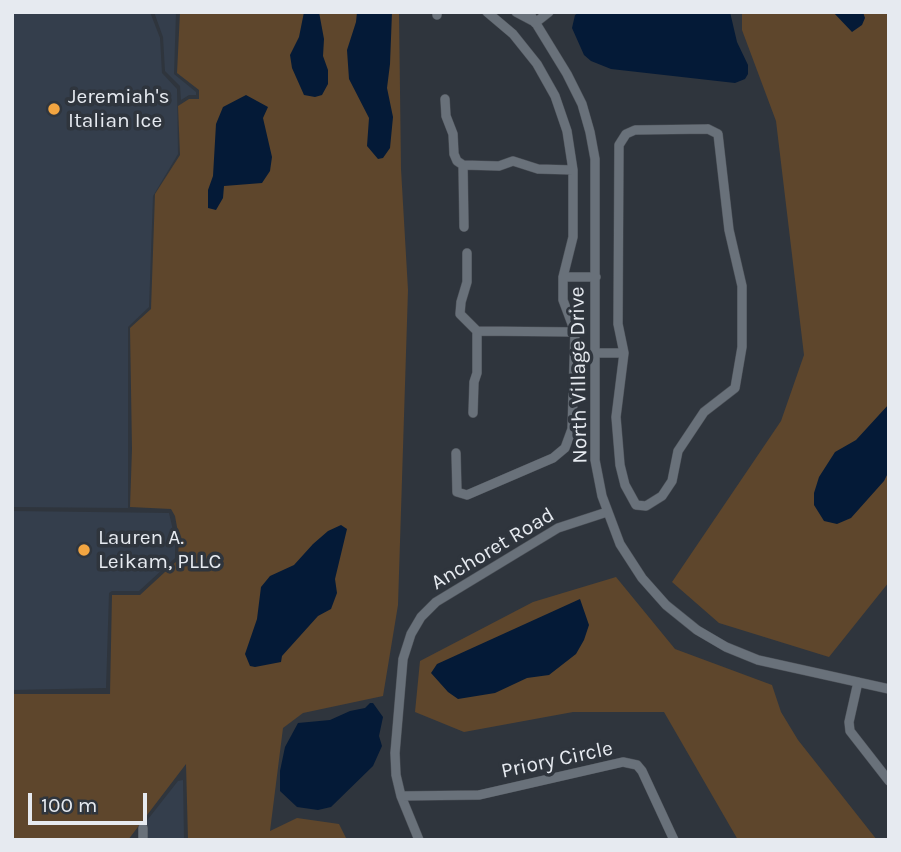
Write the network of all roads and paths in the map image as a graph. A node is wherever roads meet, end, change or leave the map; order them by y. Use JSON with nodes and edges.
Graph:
{"nodes":[{"id":1,"x":487,"y":12,"type":"edge"},
{"id":2,"x":516,"y":12,"type":"edge"},
{"id":3,"x":529,"y":12,"type":"edge"},
{"id":4,"x":543,"y":12,"type":"edge"},
{"id":5,"x":549,"y":12,"type":"edge"},
{"id":6,"x":535,"y":23,"type":"junction"},
{"id":7,"x":445,"y":99,"type":"dead end"},
{"id":8,"x":463,"y":165,"type":"junction"},
{"id":9,"x":573,"y":170,"type":"junction"},
{"id":10,"x":464,"y":227,"type":"dead end"},
{"id":11,"x":467,"y":253,"type":"dead end"},
{"id":12,"x":563,"y":277,"type":"junction"},
{"id":13,"x":596,"y":277,"type":"junction"},
{"id":14,"x":477,"y":331,"type":"junction"},
{"id":15,"x":575,"y":332,"type":"junction"},
{"id":16,"x":595,"y":353,"type":"junction"},
{"id":17,"x":624,"y":353,"type":"junction"},
{"id":18,"x":473,"y":414,"type":"dead end"},
{"id":19,"x":456,"y":453,"type":"dead end"},
{"id":20,"x":607,"y":512,"type":"junction"},
{"id":21,"x":858,"y":682,"type":"junction"},
{"id":22,"x":889,"y":689,"type":"edge"},
{"id":23,"x":889,"y":781,"type":"edge"},
{"id":24,"x":401,"y":796,"type":"junction"},
{"id":25,"x":143,"y":828,"type":"dead end"},
{"id":26,"x":143,"y":840,"type":"edge"},
{"id":27,"x":419,"y":840,"type":"edge"},
{"id":28,"x":674,"y":840,"type":"edge"}],
"edges":[{"from":1,"to":9,"type":"street"},
{"from":2,"to":6,"type":"street","name":"North Village Drive"},
{"from":3,"to":6,"type":"street","name":"North Village Drive"},
{"from":4,"to":6,"type":"street"},
{"from":5,"to":6,"type":"street"},
{"from":6,"to":13,"type":"street","name":"North Village Drive"},
{"from":7,"to":8,"type":"street"},
{"from":8,"to":9,"type":"street"},
{"from":8,"to":10,"type":"street"},
{"from":9,"to":12,"type":"street"},
{"from":11,"to":14,"type":"street"},
{"from":12,"to":13,"type":"street"},
{"from":12,"to":15,"type":"street"},
{"from":13,"to":16,"type":"street","name":"North Village Drive"},
{"from":14,"to":15,"type":"street"},
{"from":14,"to":18,"type":"street"},
{"from":15,"to":19,"type":"street"},
{"from":16,"to":17,"type":"street"},
{"from":16,"to":20,"type":"street","name":"North Village Drive"},
{"from":17,"to":17,"type":"street"},
{"from":20,"to":21,"type":"street","name":"North Village Drive"},
{"from":20,"to":24,"type":"street","name":"Anchoret Road"},
{"from":21,"to":22,"type":"street","name":"North Village Drive"},
{"from":21,"to":23,"type":"street"},
{"from":24,"to":27,"type":"street","name":"Anchoret Road"},
{"from":24,"to":28,"type":"street","name":"Priory Circle"},
{"from":25,"to":26,"type":"street"}]}
